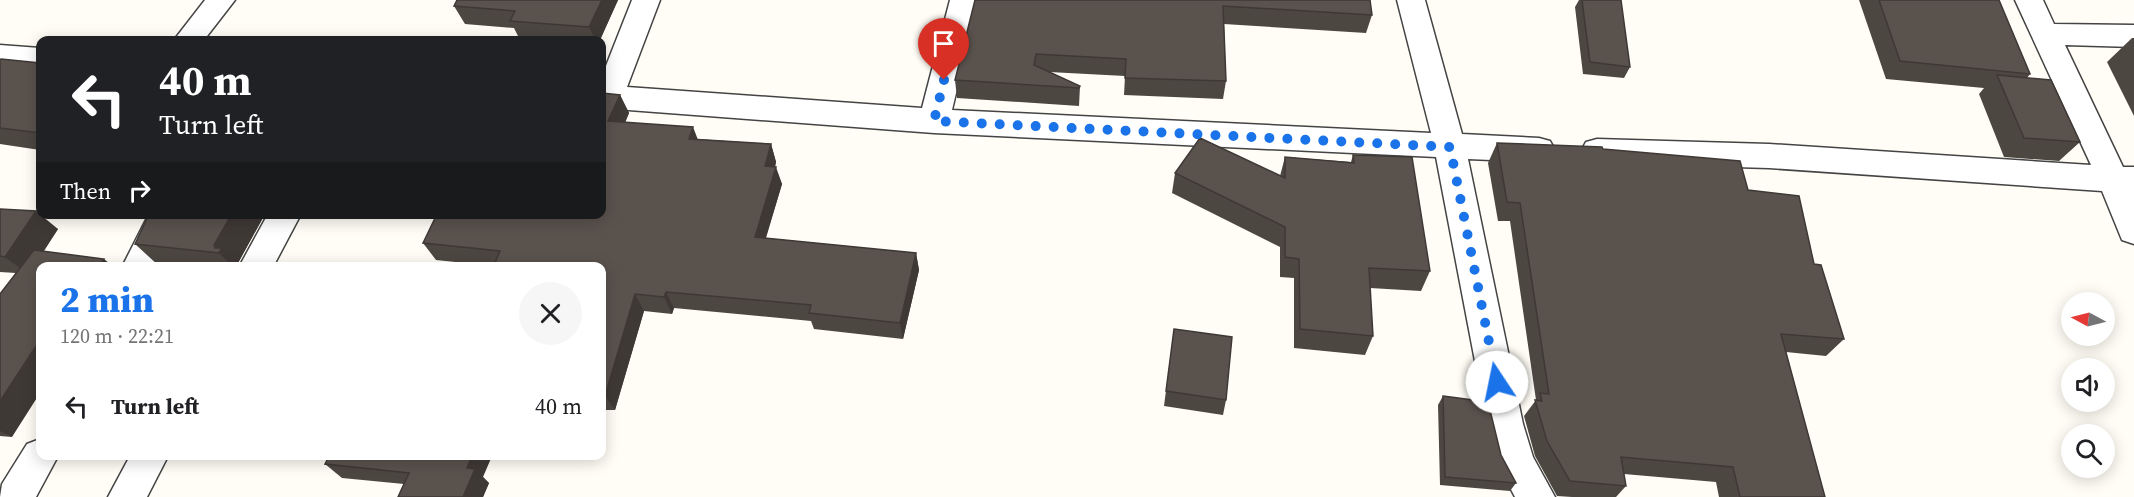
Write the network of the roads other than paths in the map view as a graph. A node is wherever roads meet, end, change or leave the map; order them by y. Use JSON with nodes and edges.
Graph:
{"nodes":[{"id":1,"x":221,"y":0,"type":"edge"},
{"id":2,"x":646,"y":0,"type":"edge"},
{"id":3,"x":964,"y":0,"type":"edge"},
{"id":4,"x":1410,"y":0,"type":"edge"},
{"id":5,"x":2029,"y":0,"type":"edge"},
{"id":6,"x":2045,"y":34,"type":"junction"},
{"id":7,"x":191,"y":36,"type":"edge"},
{"id":8,"x":2134,"y":36,"type":"edge"},
{"id":9,"x":0,"y":56,"type":"edge"},
{"id":10,"x":36,"y":59,"type":"edge"},
{"id":11,"x":606,"y":96,"type":"edge"},
{"id":12,"x":606,"y":98,"type":"edge"},
{"id":13,"x":934,"y":121,"type":"junction"},
{"id":14,"x":1450,"y":147,"type":"junction"},
{"id":15,"x":2124,"y":180,"type":"edge"},
{"id":16,"x":162,"y":219,"type":"edge"},
{"id":17,"x":282,"y":219,"type":"edge"},
{"id":18,"x":2134,"y":231,"type":"edge"},
{"id":19,"x":141,"y":262,"type":"edge"},
{"id":20,"x":259,"y":262,"type":"edge"},
{"id":21,"x":38,"y":460,"type":"edge"},
{"id":22,"x":148,"y":460,"type":"edge"},
{"id":23,"x":15,"y":497,"type":"edge"},
{"id":24,"x":127,"y":497,"type":"edge"},
{"id":25,"x":1536,"y":497,"type":"edge"}],
"edges":[{"from":1,"to":7,"type":"street"},
{"from":2,"to":11,"type":"street"},
{"from":3,"to":13,"type":"street"},
{"from":4,"to":14,"type":"street"},
{"from":5,"to":6,"type":"street"},
{"from":6,"to":8,"type":"street"},
{"from":6,"to":15,"type":"street"},
{"from":9,"to":10,"type":"street"},
{"from":12,"to":13,"type":"street"},
{"from":13,"to":14,"type":"street"},
{"from":14,"to":15,"type":"street"},
{"from":14,"to":25,"type":"street"},
{"from":15,"to":18,"type":"street"},
{"from":16,"to":19,"type":"street"},
{"from":17,"to":20,"type":"street"},
{"from":21,"to":23,"type":"street"},
{"from":22,"to":24,"type":"street"}]}
